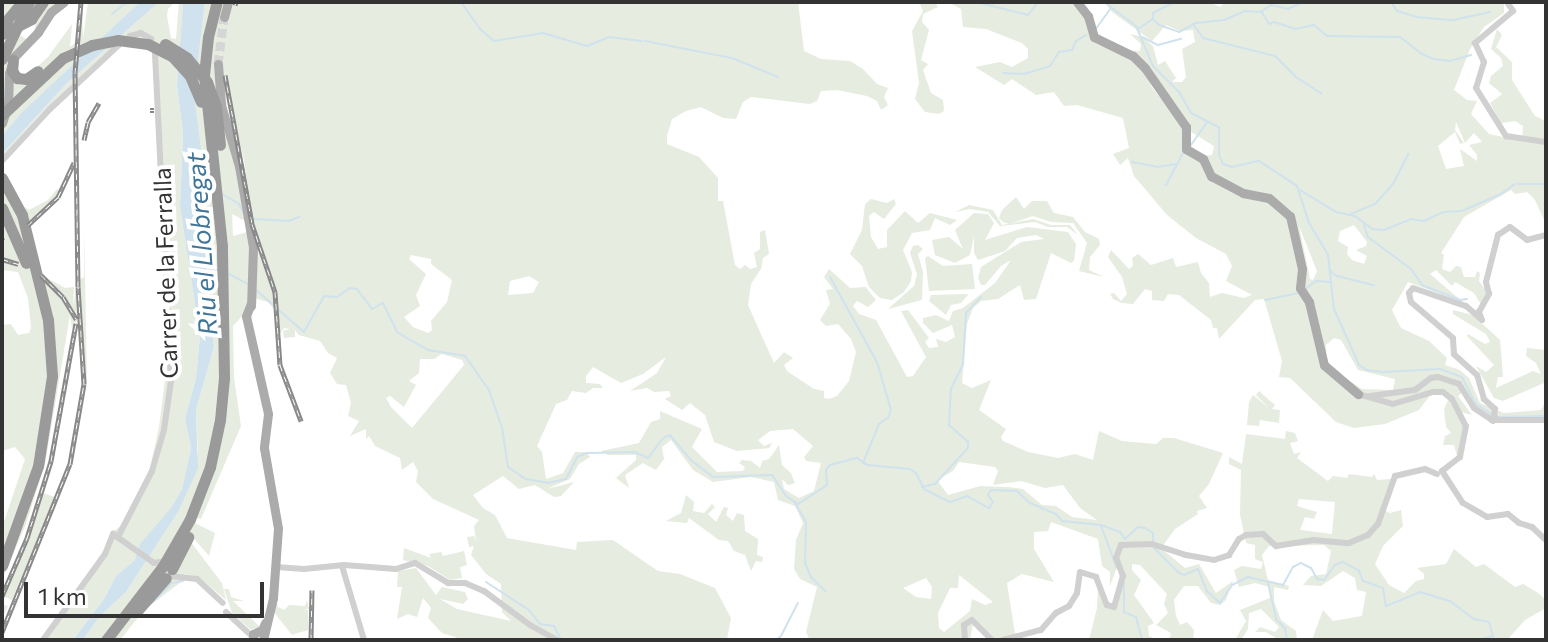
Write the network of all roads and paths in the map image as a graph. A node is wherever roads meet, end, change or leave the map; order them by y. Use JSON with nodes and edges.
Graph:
{"nodes":[{"id":1,"x":25,"y":2,"type":"edge"},
{"id":2,"x":219,"y":2,"type":"edge"},
{"id":3,"x":228,"y":2,"type":"edge"},
{"id":4,"x":1077,"y":2,"type":"edge"},
{"id":5,"x":1507,"y":2,"type":"edge"},
{"id":6,"x":53,"y":5,"type":"edge"},
{"id":7,"x":224,"y":17,"type":"tunnel mouth"},
{"id":8,"x":2,"y":26,"type":"edge"},
{"id":9,"x":2,"y":34,"type":"edge"},
{"id":10,"x":131,"y":35,"type":"dead end"},
{"id":11,"x":122,"y":42,"type":"dead end"},
{"id":12,"x":2,"y":48,"type":"edge"},
{"id":13,"x":7,"y":59,"type":"edge"},
{"id":14,"x":218,"y":64,"type":"tunnel mouth"},
{"id":15,"x":48,"y":66,"type":"junction"},
{"id":16,"x":3,"y":117,"type":"edge"},
{"id":17,"x":1546,"y":142,"type":"edge"},
{"id":18,"x":2,"y":161,"type":"edge"},
{"id":19,"x":2,"y":178,"type":"edge"},
{"id":20,"x":220,"y":192,"type":"junction"},
{"id":21,"x":2,"y":197,"type":"edge"},
{"id":22,"x":2,"y":208,"type":"edge"},
{"id":23,"x":2,"y":226,"type":"edge"},
{"id":24,"x":1546,"y":235,"type":"edge"},
{"id":25,"x":34,"y":271,"type":"junction"},
{"id":26,"x":224,"y":274,"type":"junction"},
{"id":27,"x":46,"y":353,"type":"junction"},
{"id":28,"x":1358,"y":394,"type":"junction"},
{"id":29,"x":1494,"y":417,"type":"junction"},
{"id":30,"x":1546,"y":420,"type":"edge"},
{"id":31,"x":1440,"y":474,"type":"junction"},
{"id":32,"x":198,"y":506,"type":"junction"},
{"id":33,"x":117,"y":538,"type":"junction"},
{"id":34,"x":1546,"y":540,"type":"edge"},
{"id":35,"x":2,"y":554,"type":"edge"},
{"id":36,"x":276,"y":564,"type":"junction"},
{"id":37,"x":2,"y":566,"type":"edge"},
{"id":38,"x":344,"y":568,"type":"junction"},
{"id":39,"x":166,"y":569,"type":"junction"},
{"id":40,"x":256,"y":635,"type":"edge"},
{"id":41,"x":112,"y":636,"type":"edge"},
{"id":42,"x":44,"y":640,"type":"edge"},
{"id":43,"x":365,"y":640,"type":"edge"},
{"id":44,"x":557,"y":640,"type":"edge"},
{"id":45,"x":965,"y":640,"type":"edge"},
{"id":46,"x":992,"y":640,"type":"edge"},
{"id":47,"x":1003,"y":640,"type":"edge"}],
"edges":[{"from":1,"to":8,"type":"highway"},
{"from":1,"to":12,"type":"highway"},
{"from":1,"to":13,"type":"highway"},
{"from":2,"to":20,"type":"highway"},
{"from":3,"to":7,"type":"main road"},
{"from":4,"to":28,"type":"main road"},
{"from":5,"to":17,"type":"street"},
{"from":6,"to":9,"type":"highway"},
{"from":6,"to":13,"type":"main road"},
{"from":10,"to":33,"type":"street","name":"Carrer de la Ferralla"},
{"from":11,"to":18,"type":"street"},
{"from":13,"to":15,"type":"highway"},
{"from":13,"to":16,"type":"main road"},
{"from":14,"to":36,"type":"main road"},
{"from":15,"to":16,"type":"highway"},
{"from":15,"to":20,"type":"highway"},
{"from":15,"to":20,"type":"highway"},
{"from":19,"to":25,"type":"highway"},
{"from":20,"to":26,"type":"highway"},
{"from":20,"to":26,"type":"highway"},
{"from":21,"to":25,"type":"highway"},
{"from":22,"to":27,"type":"highway"},
{"from":23,"to":27,"type":"highway"},
{"from":24,"to":29,"type":"street"},
{"from":25,"to":37,"type":"highway"},
{"from":26,"to":32,"type":"highway"},
{"from":27,"to":35,"type":"highway"},
{"from":28,"to":29,"type":"street"},
{"from":28,"to":31,"type":"street"},
{"from":29,"to":30,"type":"street"},
{"from":31,"to":34,"type":"street"},
{"from":31,"to":47,"type":"street"},
{"from":32,"to":39,"type":"highway"},
{"from":32,"to":41,"type":"highway"},
{"from":33,"to":39,"type":"street"},
{"from":33,"to":42,"type":"street","name":"Carrer de la Ferralla"},
{"from":36,"to":38,"type":"street"},
{"from":36,"to":40,"type":"main road"},
{"from":38,"to":43,"type":"street"},
{"from":38,"to":44,"type":"street"},
{"from":39,"to":40,"type":"street"},
{"from":39,"to":41,"type":"highway"},
{"from":45,"to":46,"type":"street"}]}
